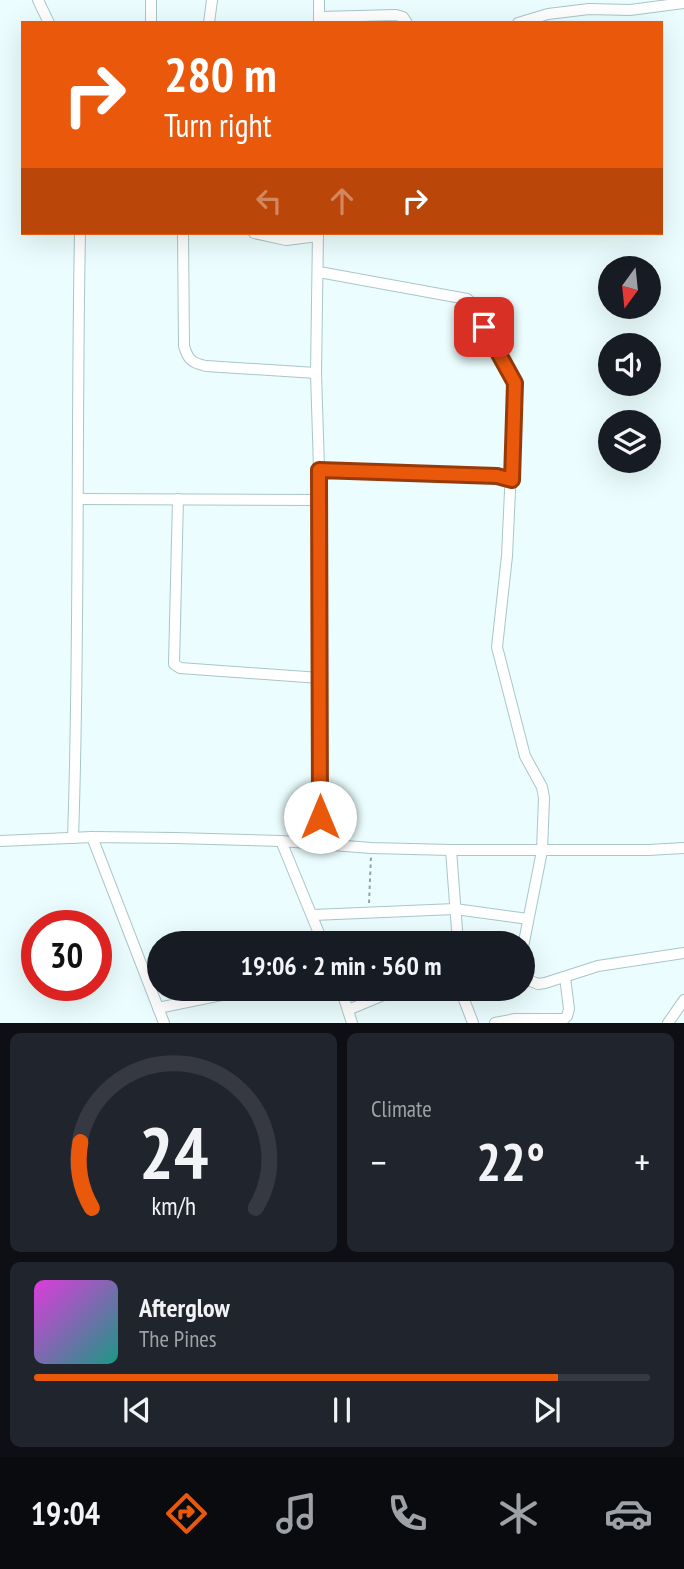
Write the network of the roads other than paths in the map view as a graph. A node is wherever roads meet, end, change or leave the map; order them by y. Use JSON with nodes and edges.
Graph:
{"nodes":[{"id":1,"x":38,"y":0,"type":"edge"},
{"id":2,"x":151,"y":0,"type":"edge"},
{"id":3,"x":212,"y":0,"type":"edge"},
{"id":4,"x":319,"y":0,"type":"edge"},
{"id":5,"x":684,"y":3,"type":"edge"},
{"id":6,"x":319,"y":20,"type":"edge"},
{"id":7,"x":48,"y":21,"type":"edge"},
{"id":8,"x":150,"y":21,"type":"edge"},
{"id":9,"x":209,"y":21,"type":"edge"},
{"id":10,"x":406,"y":21,"type":"edge"},
{"id":11,"x":524,"y":21,"type":"edge"},
{"id":12,"x":80,"y":235,"type":"edge"},
{"id":13,"x":183,"y":235,"type":"edge"},
{"id":14,"x":263,"y":235,"type":"edge"},
{"id":15,"x":313,"y":235,"type":"edge"},
{"id":16,"x":318,"y":235,"type":"edge"},
{"id":17,"x":319,"y":272,"type":"junction"},
{"id":18,"x":316,"y":373,"type":"junction"},
{"id":19,"x":319,"y":470,"type":"junction"},
{"id":20,"x":512,"y":480,"type":"junction"},
{"id":21,"x":79,"y":499,"type":"junction"},
{"id":22,"x":178,"y":499,"type":"junction"},
{"id":23,"x":320,"y":500,"type":"junction"},
{"id":24,"x":320,"y":678,"type":"junction"},
{"id":25,"x":92,"y":837,"type":"junction"},
{"id":26,"x":73,"y":838,"type":"junction"},
{"id":27,"x":0,"y":841,"type":"edge"},
{"id":28,"x":281,"y":841,"type":"junction"},
{"id":29,"x":320,"y":845,"type":"junction"},
{"id":30,"x":684,"y":848,"type":"edge"},
{"id":31,"x":451,"y":850,"type":"junction"},
{"id":32,"x":542,"y":851,"type":"junction"},
{"id":33,"x":455,"y":909,"type":"junction"},
{"id":34,"x":313,"y":915,"type":"junction"},
{"id":35,"x":528,"y":919,"type":"junction"},
{"id":36,"x":319,"y":931,"type":"edge"},
{"id":37,"x":457,"y":931,"type":"edge"},
{"id":38,"x":526,"y":931,"type":"edge"},
{"id":39,"x":684,"y":953,"type":"edge"},
{"id":40,"x":565,"y":977,"type":"junction"},
{"id":41,"x":535,"y":983,"type":"edge"},
{"id":42,"x":684,"y":1000,"type":"edge"},
{"id":43,"x":192,"y":1001,"type":"edge"},
{"id":44,"x":345,"y":1001,"type":"edge"},
{"id":45,"x":369,"y":1001,"type":"edge"},
{"id":46,"x":465,"y":1001,"type":"edge"},
{"id":47,"x":158,"y":1008,"type":"junction"},
{"id":48,"x":348,"y":1010,"type":"junction"},
{"id":49,"x":567,"y":1020,"type":"edge"},
{"id":50,"x":164,"y":1023,"type":"edge"},
{"id":51,"x":352,"y":1023,"type":"edge"},
{"id":52,"x":473,"y":1023,"type":"edge"},
{"id":53,"x":495,"y":1023,"type":"edge"},
{"id":54,"x":668,"y":1023,"type":"edge"}],
"edges":[{"from":1,"to":7,"type":"street"},
{"from":2,"to":8,"type":"street"},
{"from":3,"to":9,"type":"street"},
{"from":4,"to":6,"type":"street"},
{"from":5,"to":11,"type":"street"},
{"from":6,"to":10,"type":"street"},
{"from":12,"to":21,"type":"street"},
{"from":13,"to":18,"type":"street"},
{"from":14,"to":15,"type":"street"},
{"from":16,"to":17,"type":"street"},
{"from":17,"to":18,"type":"street"},
{"from":17,"to":20,"type":"street"},
{"from":18,"to":19,"type":"street"},
{"from":19,"to":20,"type":"street"},
{"from":19,"to":23,"type":"street"},
{"from":20,"to":32,"type":"street"},
{"from":21,"to":22,"type":"street"},
{"from":21,"to":26,"type":"street"},
{"from":22,"to":23,"type":"street"},
{"from":22,"to":24,"type":"street"},
{"from":23,"to":24,"type":"street"},
{"from":24,"to":29,"type":"street"},
{"from":25,"to":26,"type":"street"},
{"from":25,"to":28,"type":"street"},
{"from":25,"to":47,"type":"street"},
{"from":26,"to":27,"type":"street"},
{"from":28,"to":29,"type":"street"},
{"from":28,"to":34,"type":"street"},
{"from":29,"to":31,"type":"street"},
{"from":30,"to":32,"type":"street"},
{"from":31,"to":32,"type":"street"},
{"from":31,"to":33,"type":"street"},
{"from":32,"to":35,"type":"street"},
{"from":33,"to":34,"type":"street"},
{"from":33,"to":35,"type":"street"},
{"from":33,"to":37,"type":"street"},
{"from":34,"to":36,"type":"street"},
{"from":35,"to":38,"type":"street"},
{"from":39,"to":40,"type":"street"},
{"from":40,"to":41,"type":"street"},
{"from":40,"to":49,"type":"street"},
{"from":42,"to":54,"type":"street"},
{"from":43,"to":47,"type":"street"},
{"from":44,"to":48,"type":"street"},
{"from":45,"to":48,"type":"street"},
{"from":46,"to":52,"type":"street"},
{"from":47,"to":50,"type":"street"},
{"from":48,"to":51,"type":"street"},
{"from":49,"to":53,"type":"street"}]}
